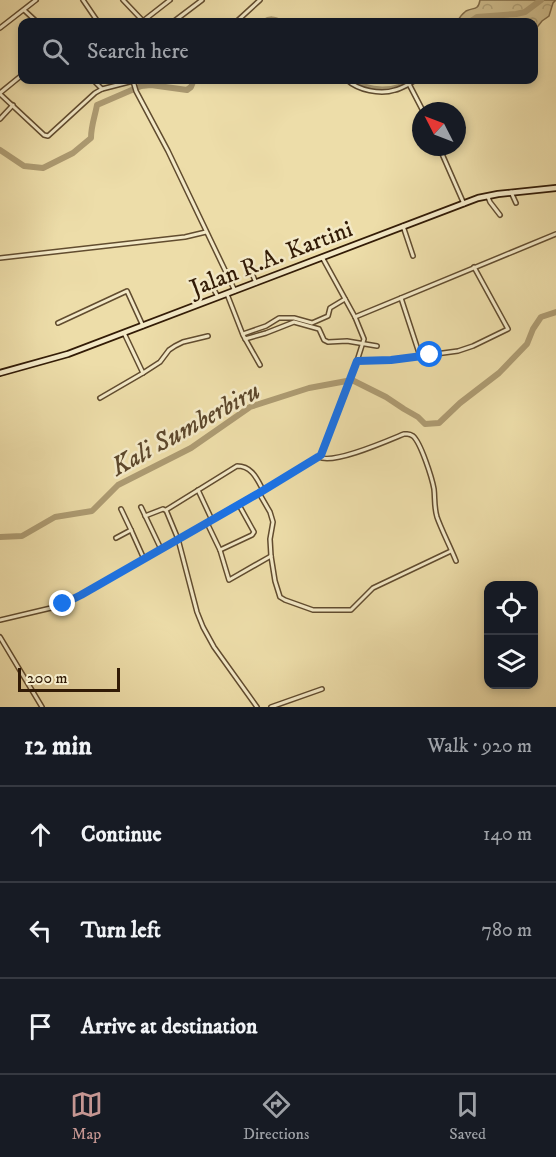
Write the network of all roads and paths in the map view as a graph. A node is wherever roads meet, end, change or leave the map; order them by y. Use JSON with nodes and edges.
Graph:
{"nodes":[{"id":1,"x":36,"y":0,"type":"edge"},
{"id":2,"x":83,"y":0,"type":"edge"},
{"id":3,"x":123,"y":0,"type":"edge"},
{"id":4,"x":170,"y":0,"type":"edge"},
{"id":5,"x":260,"y":0,"type":"edge"},
{"id":6,"x":200,"y":1,"type":"edge"},
{"id":7,"x":24,"y":9,"type":"junction"},
{"id":8,"x":33,"y":18,"type":"edge"},
{"id":9,"x":95,"y":18,"type":"edge"},
{"id":10,"x":140,"y":18,"type":"edge"},
{"id":11,"x":149,"y":18,"type":"edge"},
{"id":12,"x":178,"y":18,"type":"edge"},
{"id":13,"x":240,"y":18,"type":"edge"},
{"id":14,"x":0,"y":28,"type":"edge"},
{"id":15,"x":18,"y":78,"type":"edge"},
{"id":16,"x":97,"y":84,"type":"edge"},
{"id":17,"x":119,"y":84,"type":"edge"},
{"id":18,"x":134,"y":84,"type":"edge"},
{"id":19,"x":353,"y":84,"type":"edge"},
{"id":20,"x":410,"y":84,"type":"joint"},
{"id":21,"x":102,"y":89,"type":"junction"},
{"id":22,"x":0,"y":93,"type":"edge"},
{"id":23,"x":419,"y":102,"type":"edge"},
{"id":24,"x":13,"y":105,"type":"junction"},
{"id":25,"x":0,"y":119,"type":"edge"},
{"id":26,"x":443,"y":156,"type":"edge"},
{"id":27,"x":556,"y":188,"type":"edge"},
{"id":28,"x":512,"y":192,"type":"junction"},
{"id":29,"x":487,"y":195,"type":"junction"},
{"id":30,"x":464,"y":203,"type":"junction"},
{"id":31,"x":516,"y":203,"type":"dead end"},
{"id":32,"x":500,"y":215,"type":"dead end"},
{"id":33,"x":404,"y":226,"type":"junction"},
{"id":34,"x":207,"y":232,"type":"junction"},
{"id":35,"x":556,"y":234,"type":"edge"},
{"id":36,"x":413,"y":256,"type":"dead end"},
{"id":37,"x":0,"y":258,"type":"edge"},
{"id":38,"x":322,"y":258,"type":"junction"},
{"id":39,"x":249,"y":266,"type":"dead end"},
{"id":40,"x":474,"y":267,"type":"junction"},
{"id":41,"x":206,"y":283,"type":"dead end"},
{"id":42,"x":256,"y":283,"type":"junction"},
{"id":43,"x":235,"y":291,"type":"junction"},
{"id":44,"x":227,"y":294,"type":"junction"},
{"id":45,"x":218,"y":297,"type":"junction"},
{"id":46,"x":401,"y":298,"type":"junction"},
{"id":47,"x":345,"y":299,"type":"junction"},
{"id":48,"x":355,"y":317,"type":"junction"},
{"id":49,"x":294,"y":320,"type":"junction"},
{"id":50,"x":58,"y":323,"type":"dead end"},
{"id":51,"x":143,"y":326,"type":"junction"},
{"id":52,"x":124,"y":333,"type":"junction"},
{"id":53,"x":208,"y":336,"type":"dead end"},
{"id":54,"x":244,"y":336,"type":"junction"},
{"id":55,"x":363,"y":342,"type":"junction"},
{"id":56,"x":377,"y":346,"type":"dead end"},
{"id":57,"x":420,"y":356,"type":"junction"},
{"id":58,"x":357,"y":361,"type":"junction"},
{"id":59,"x":260,"y":366,"type":"dead end"},
{"id":60,"x":0,"y":373,"type":"edge"},
{"id":61,"x":143,"y":373,"type":"junction"},
{"id":62,"x":100,"y":398,"type":"dead end"},
{"id":63,"x":318,"y":457,"type":"junction"},
{"id":64,"x":198,"y":490,"type":"junction"},
{"id":65,"x":261,"y":492,"type":"junction"},
{"id":66,"x":239,"y":504,"type":"junction"},
{"id":67,"x":141,"y":507,"type":"dead end"},
{"id":68,"x":121,"y":509,"type":"dead end"},
{"id":69,"x":166,"y":510,"type":"junction"},
{"id":70,"x":145,"y":516,"type":"junction"},
{"id":71,"x":212,"y":520,"type":"junction"},
{"id":72,"x":207,"y":523,"type":"junction"},
{"id":73,"x":131,"y":530,"type":"junction"},
{"id":74,"x":116,"y":538,"type":"dead end"},
{"id":75,"x":178,"y":539,"type":"junction"},
{"id":76,"x":161,"y":549,"type":"junction"},
{"id":77,"x":220,"y":550,"type":"junction"},
{"id":78,"x":451,"y":551,"type":"junction"},
{"id":79,"x":271,"y":556,"type":"junction"},
{"id":80,"x":144,"y":559,"type":"junction"},
{"id":81,"x":456,"y":561,"type":"dead end"},
{"id":82,"x":0,"y":620,"type":"edge"},
{"id":83,"x":0,"y":637,"type":"edge"},
{"id":84,"x":322,"y":689,"type":"dead end"},
{"id":85,"x":42,"y":707,"type":"edge"},
{"id":86,"x":257,"y":707,"type":"edge"},
{"id":87,"x":271,"y":707,"type":"edge"}],
"edges":[{"from":1,"to":7,"type":"street"},
{"from":2,"to":9,"type":"street"},
{"from":3,"to":10,"type":"street"},
{"from":4,"to":11,"type":"street"},
{"from":5,"to":13,"type":"street"},
{"from":6,"to":12,"type":"street"},
{"from":7,"to":8,"type":"street"},
{"from":7,"to":14,"type":"street"},
{"from":15,"to":22,"type":"street"},
{"from":16,"to":21,"type":"street"},
{"from":17,"to":21,"type":"street"},
{"from":18,"to":34,"type":"street"},
{"from":19,"to":20,"type":"street"},
{"from":20,"to":23,"type":"street"},
{"from":21,"to":24,"type":"street"},
{"from":22,"to":24,"type":"street"},
{"from":24,"to":25,"type":"street"},
{"from":26,"to":30,"type":"street"},
{"from":27,"to":28,"type":"main road","name":"Jalan R.A. Kartini"},
{"from":28,"to":29,"type":"main road","name":"Jalan R.A. Kartini"},
{"from":28,"to":31,"type":"street"},
{"from":29,"to":30,"type":"main road","name":"Jalan R.A. Kartini"},
{"from":29,"to":32,"type":"street"},
{"from":30,"to":33,"type":"main road","name":"Jalan R.A. Kartini"},
{"from":33,"to":36,"type":"street"},
{"from":33,"to":38,"type":"main road","name":"Jalan R.A. Kartini"},
{"from":34,"to":37,"type":"street"},
{"from":34,"to":43,"type":"street"},
{"from":35,"to":40,"type":"street"},
{"from":38,"to":42,"type":"main road","name":"Jalan R.A. Kartini"},
{"from":38,"to":47,"type":"street"},
{"from":39,"to":42,"type":"street"},
{"from":40,"to":46,"type":"street"},
{"from":40,"to":57,"type":"street"},
{"from":41,"to":45,"type":"street"},
{"from":42,"to":43,"type":"main road","name":"Jalan R.A. Kartini"},
{"from":43,"to":44,"type":"main road","name":"Jalan R.A. Kartini"},
{"from":44,"to":45,"type":"main road","name":"Jalan R.A. Kartini"},
{"from":44,"to":54,"type":"street"},
{"from":45,"to":51,"type":"main road","name":"Jalan R.A. Kartini"},
{"from":46,"to":48,"type":"street"},
{"from":46,"to":57,"type":"street"},
{"from":47,"to":48,"type":"street"},
{"from":47,"to":49,"type":"street"},
{"from":48,"to":55,"type":"street"},
{"from":49,"to":54,"type":"street"},
{"from":49,"to":54,"type":"street"},
{"from":49,"to":55,"type":"street"},
{"from":50,"to":51,"type":"street"},
{"from":51,"to":52,"type":"main road","name":"Jalan R.A. Kartini"},
{"from":52,"to":60,"type":"main road","name":"Jalan R.A. Kartini"},
{"from":52,"to":61,"type":"street"},
{"from":53,"to":61,"type":"street"},
{"from":54,"to":59,"type":"street"},
{"from":55,"to":56,"type":"street"},
{"from":55,"to":58,"type":"street"},
{"from":57,"to":58,"type":"street"},
{"from":58,"to":63,"type":"street"},
{"from":61,"to":62,"type":"street"},
{"from":63,"to":65,"type":"street"},
{"from":63,"to":78,"type":"street"},
{"from":64,"to":65,"type":"street"},
{"from":64,"to":69,"type":"street"},
{"from":64,"to":71,"type":"street"},
{"from":65,"to":66,"type":"street"},
{"from":65,"to":79,"type":"street"},
{"from":66,"to":71,"type":"street"},
{"from":66,"to":77,"type":"street"},
{"from":67,"to":70,"type":"street"},
{"from":68,"to":73,"type":"street"},
{"from":69,"to":70,"type":"street"},
{"from":69,"to":75,"type":"street"},
{"from":70,"to":76,"type":"street"},
{"from":71,"to":72,"type":"street"},
{"from":72,"to":75,"type":"street"},
{"from":72,"to":77,"type":"street"},
{"from":73,"to":74,"type":"street"},
{"from":73,"to":80,"type":"street"},
{"from":75,"to":76,"type":"street"},
{"from":75,"to":86,"type":"street"},
{"from":76,"to":80,"type":"street"},
{"from":77,"to":79,"type":"street"},
{"from":78,"to":79,"type":"street"},
{"from":78,"to":81,"type":"street"},
{"from":80,"to":82,"type":"street"},
{"from":83,"to":85,"type":"street"},
{"from":84,"to":87,"type":"street"}]}
